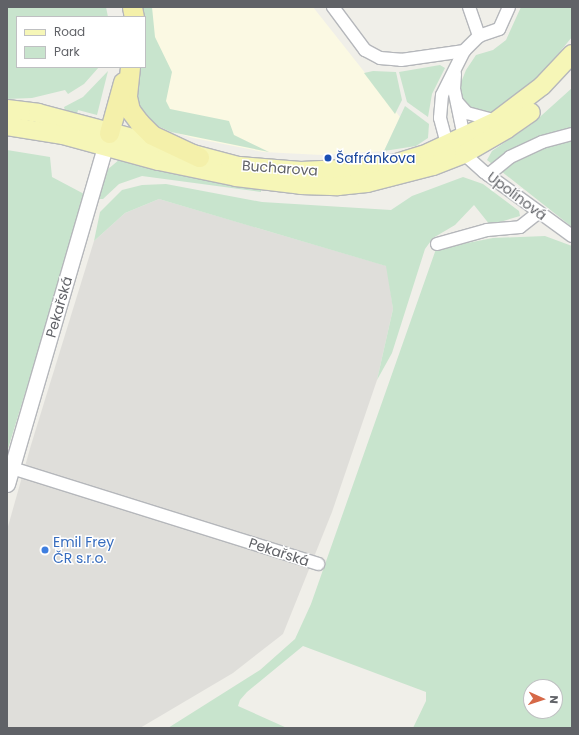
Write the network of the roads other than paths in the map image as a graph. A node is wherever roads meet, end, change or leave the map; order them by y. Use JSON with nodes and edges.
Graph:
{"nodes":[{"id":1,"x":333,"y":7,"type":"edge"},
{"id":2,"x":469,"y":7,"type":"edge"},
{"id":3,"x":510,"y":7,"type":"edge"},
{"id":4,"x":479,"y":36,"type":"junction"},
{"id":5,"x":464,"y":51,"type":"junction"},
{"id":6,"x":572,"y":54,"type":"edge"},
{"id":7,"x":127,"y":68,"type":"edge"},
{"id":8,"x":130,"y":68,"type":"edge"},
{"id":9,"x":456,"y":69,"type":"junction"},
{"id":10,"x":572,"y":74,"type":"edge"},
{"id":11,"x":457,"y":102,"type":"junction"},
{"id":12,"x":7,"y":109,"type":"edge"},
{"id":13,"x":496,"y":121,"type":"junction"},
{"id":14,"x":7,"y":126,"type":"edge"},
{"id":15,"x":572,"y":134,"type":"edge"},
{"id":16,"x":107,"y":139,"type":"junction"},
{"id":17,"x":447,"y":145,"type":"junction"},
{"id":18,"x":465,"y":145,"type":"junction"},
{"id":19,"x":199,"y":157,"type":"junction"},
{"id":20,"x":488,"y":175,"type":"junction"},
{"id":21,"x":538,"y":213,"type":"junction"},
{"id":22,"x":572,"y":236,"type":"edge"},
{"id":23,"x":438,"y":244,"type":"dead end"},
{"id":24,"x":12,"y":468,"type":"junction"},
{"id":25,"x":7,"y":484,"type":"edge"},
{"id":26,"x":318,"y":564,"type":"dead end"}],
"edges":[{"from":1,"to":5,"type":"street"},
{"from":2,"to":4,"type":"street"},
{"from":3,"to":4,"type":"street"},
{"from":4,"to":5,"type":"street"},
{"from":5,"to":9,"type":"street"},
{"from":6,"to":13,"type":"main road","name":"Bucharova"},
{"from":7,"to":16,"type":"highway"},
{"from":8,"to":19,"type":"highway"},
{"from":9,"to":11,"type":"street"},
{"from":9,"to":17,"type":"street"},
{"from":10,"to":18,"type":"main road","name":"Bucharova"},
{"from":11,"to":13,"type":"street"},
{"from":11,"to":18,"type":"street"},
{"from":12,"to":16,"type":"main road","name":"Bucharova"},
{"from":13,"to":18,"type":"main road","name":"Bucharova"},
{"from":14,"to":16,"type":"main road","name":"Bucharova"},
{"from":15,"to":20,"type":"street"},
{"from":16,"to":18,"type":"main road","name":"Bucharova"},
{"from":16,"to":19,"type":"main road","name":"Bucharova"},
{"from":16,"to":24,"type":"street","name":"Pekařská"},
{"from":17,"to":18,"type":"main road","name":"Bucharova"},
{"from":17,"to":19,"type":"main road","name":"Bucharova"},
{"from":18,"to":20,"type":"street","name":"Upolínová"},
{"from":20,"to":21,"type":"street","name":"Upolínová"},
{"from":21,"to":22,"type":"street","name":"Upolínová"},
{"from":21,"to":23,"type":"street"},
{"from":24,"to":25,"type":"street","name":"Pekařská"},
{"from":24,"to":26,"type":"street","name":"Pekařská"}]}
